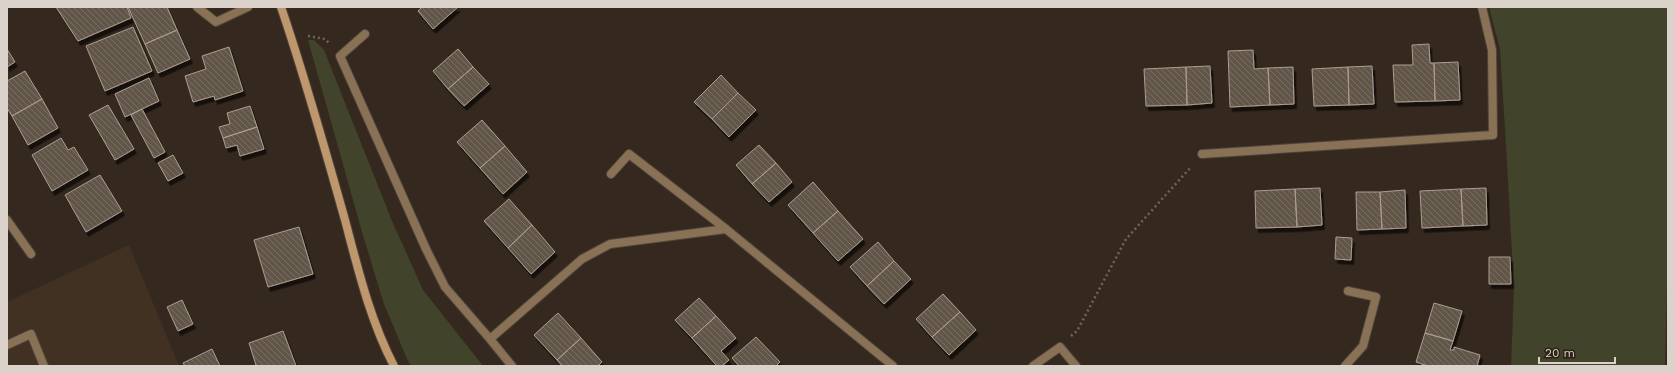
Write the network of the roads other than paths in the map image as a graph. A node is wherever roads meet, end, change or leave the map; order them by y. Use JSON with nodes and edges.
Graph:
{"nodes":[{"id":1,"x":197,"y":7,"type":"edge"},
{"id":2,"x":248,"y":7,"type":"edge"},
{"id":3,"x":281,"y":7,"type":"edge"},
{"id":4,"x":1482,"y":7,"type":"edge"},
{"id":5,"x":365,"y":34,"type":"dead end"},
{"id":6,"x":1202,"y":154,"type":"road end"},
{"id":7,"x":611,"y":174,"type":"dead end"},
{"id":8,"x":7,"y":220,"type":"edge"},
{"id":9,"x":726,"y":229,"type":"junction"},
{"id":10,"x":31,"y":254,"type":"dead end"},
{"id":11,"x":1348,"y":291,"type":"dead end"},
{"id":12,"x":490,"y":339,"type":"junction"},
{"id":13,"x":7,"y":345,"type":"edge"},
{"id":14,"x":44,"y":366,"type":"edge"},
{"id":15,"x":394,"y":366,"type":"edge"},
{"id":16,"x":512,"y":366,"type":"edge"},
{"id":17,"x":892,"y":366,"type":"edge"},
{"id":18,"x":1033,"y":366,"type":"edge"},
{"id":19,"x":1076,"y":366,"type":"edge"},
{"id":20,"x":1345,"y":366,"type":"edge"}],
"edges":[{"from":1,"to":2,"type":"street"},
{"from":3,"to":15,"type":"main road"},
{"from":4,"to":6,"type":"street"},
{"from":5,"to":12,"type":"street"},
{"from":7,"to":9,"type":"street"},
{"from":8,"to":10,"type":"street"},
{"from":9,"to":12,"type":"street"},
{"from":9,"to":17,"type":"street"},
{"from":11,"to":20,"type":"street"},
{"from":12,"to":16,"type":"street"},
{"from":13,"to":14,"type":"street"},
{"from":18,"to":19,"type":"street"}]}
